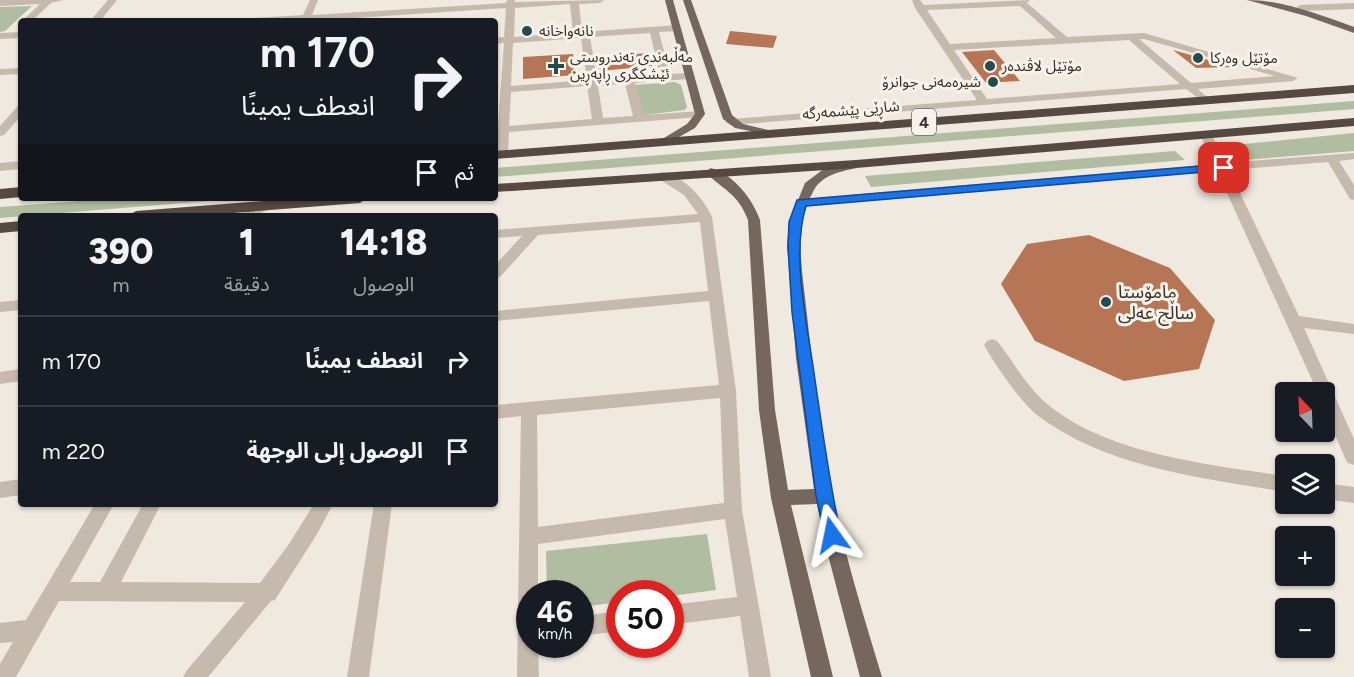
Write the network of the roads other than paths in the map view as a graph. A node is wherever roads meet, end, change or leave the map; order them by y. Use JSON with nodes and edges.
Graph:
{"nodes":[{"id":1,"x":57,"y":0,"type":"edge"},
{"id":2,"x":113,"y":0,"type":"edge"},
{"id":3,"x":314,"y":0,"type":"edge"},
{"id":4,"x":600,"y":0,"type":"edge"},
{"id":5,"x":669,"y":0,"type":"edge"},
{"id":6,"x":687,"y":0,"type":"edge"},
{"id":7,"x":1251,"y":0,"type":"edge"},
{"id":8,"x":1288,"y":0,"type":"edge"},
{"id":9,"x":48,"y":1,"type":"edge"},
{"id":10,"x":574,"y":1,"type":"edge"},
{"id":11,"x":1024,"y":1,"type":"edge"},
{"id":12,"x":0,"y":3,"type":"edge"},
{"id":13,"x":510,"y":3,"type":"edge"},
{"id":14,"x":918,"y":4,"type":"edge"},
{"id":15,"x":1354,"y":6,"type":"edge"},
{"id":16,"x":1300,"y":8,"type":"junction"},
{"id":17,"x":1309,"y":14,"type":"junction"},
{"id":18,"x":30,"y":18,"type":"edge"},
{"id":19,"x":98,"y":18,"type":"edge"},
{"id":20,"x":307,"y":18,"type":"edge"},
{"id":21,"x":330,"y":18,"type":"edge"},
{"id":22,"x":677,"y":28,"type":"junction"},
{"id":23,"x":654,"y":30,"type":"junction"},
{"id":24,"x":1354,"y":30,"type":"edge"},
{"id":25,"x":17,"y":35,"type":"edge"},
{"id":26,"x":581,"y":35,"type":"junction"},
{"id":27,"x":0,"y":36,"type":"edge"},
{"id":28,"x":1130,"y":36,"type":"junction"},
{"id":29,"x":509,"y":40,"type":"junction"},
{"id":30,"x":1064,"y":40,"type":"junction"},
{"id":31,"x":498,"y":41,"type":"edge"},
{"id":32,"x":948,"y":47,"type":"junction"},
{"id":33,"x":18,"y":71,"type":"edge"},
{"id":34,"x":0,"y":72,"type":"edge"},
{"id":35,"x":689,"y":76,"type":"junction"},
{"id":36,"x":666,"y":78,"type":"junction"},
{"id":37,"x":629,"y":81,"type":"junction"},
{"id":38,"x":498,"y":82,"type":"edge"},
{"id":39,"x":592,"y":83,"type":"junction"},
{"id":40,"x":506,"y":85,"type":"junction"},
{"id":41,"x":1188,"y":86,"type":"junction"},
{"id":42,"x":1354,"y":88,"type":"edge"},
{"id":43,"x":1204,"y":100,"type":"junction"},
{"id":44,"x":984,"y":102,"type":"junction"},
{"id":45,"x":18,"y":112,"type":"edge"},
{"id":46,"x":18,"y":114,"type":"edge"},
{"id":47,"x":700,"y":114,"type":"junction"},
{"id":48,"x":0,"y":115,"type":"edge"},
{"id":49,"x":639,"y":119,"type":"junction"},
{"id":50,"x":598,"y":122,"type":"junction"},
{"id":51,"x":731,"y":122,"type":"junction"},
{"id":52,"x":1350,"y":124,"type":"edge"},
{"id":53,"x":499,"y":129,"type":"edge"},
{"id":54,"x":0,"y":133,"type":"edge"},
{"id":55,"x":777,"y":135,"type":"junction"},
{"id":56,"x":1206,"y":135,"type":"junction"},
{"id":57,"x":663,"y":143,"type":"junction"},
{"id":58,"x":499,"y":155,"type":"edge"},
{"id":59,"x":1354,"y":156,"type":"edge"},
{"id":60,"x":1332,"y":158,"type":"junction"},
{"id":61,"x":856,"y":164,"type":"junction"},
{"id":62,"x":18,"y":165,"type":"edge"},
{"id":63,"x":0,"y":167,"type":"edge"},
{"id":64,"x":1224,"y":168,"type":"junction"},
{"id":65,"x":711,"y":172,"type":"junction"},
{"id":66,"x":663,"y":176,"type":"junction"},
{"id":67,"x":498,"y":188,"type":"edge"},
{"id":68,"x":18,"y":192,"type":"edge"},
{"id":69,"x":0,"y":194,"type":"edge"},
{"id":70,"x":1354,"y":196,"type":"edge"},
{"id":71,"x":316,"y":201,"type":"edge"},
{"id":72,"x":801,"y":203,"type":"junction"},
{"id":73,"x":272,"y":204,"type":"junction"},
{"id":74,"x":180,"y":213,"type":"edge"},
{"id":75,"x":249,"y":213,"type":"edge"},
{"id":76,"x":706,"y":217,"type":"junction"},
{"id":77,"x":18,"y":226,"type":"edge"},
{"id":78,"x":0,"y":228,"type":"edge"},
{"id":79,"x":535,"y":230,"type":"junction"},
{"id":80,"x":498,"y":234,"type":"edge"},
{"id":81,"x":498,"y":271,"type":"edge"},
{"id":82,"x":716,"y":295,"type":"junction"},
{"id":83,"x":18,"y":304,"type":"edge"},
{"id":84,"x":0,"y":307,"type":"edge"},
{"id":85,"x":498,"y":316,"type":"edge"},
{"id":86,"x":1294,"y":321,"type":"junction"},
{"id":87,"x":1354,"y":329,"type":"edge"},
{"id":88,"x":993,"y":345,"type":"dead end"},
{"id":89,"x":18,"y":375,"type":"edge"},
{"id":90,"x":0,"y":378,"type":"edge"},
{"id":91,"x":728,"y":391,"type":"junction"},
{"id":92,"x":529,"y":409,"type":"junction"},
{"id":93,"x":498,"y":412,"type":"edge"},
{"id":94,"x":1346,"y":425,"type":"edge"},
{"id":95,"x":1354,"y":458,"type":"edge"},
{"id":96,"x":1275,"y":482,"type":"edge"},
{"id":97,"x":18,"y":487,"type":"edge"},
{"id":98,"x":0,"y":490,"type":"edge"},
{"id":99,"x":1335,"y":492,"type":"edge"},
{"id":100,"x":1354,"y":495,"type":"edge"},
{"id":101,"x":824,"y":496,"type":"junction"},
{"id":102,"x":780,"y":498,"type":"junction"},
{"id":103,"x":103,"y":507,"type":"edge"},
{"id":104,"x":151,"y":507,"type":"edge"},
{"id":105,"x":322,"y":507,"type":"edge"},
{"id":106,"x":383,"y":507,"type":"edge"},
{"id":107,"x":733,"y":510,"type":"junction"},
{"id":108,"x":529,"y":537,"type":"junction"},
{"id":109,"x":529,"y":580,"type":"edge"},
{"id":110,"x":54,"y":591,"type":"junction"},
{"id":111,"x":106,"y":591,"type":"junction"},
{"id":112,"x":268,"y":592,"type":"junction"},
{"id":113,"x":748,"y":605,"type":"junction"},
{"id":114,"x":684,"y":613,"type":"edge"},
{"id":115,"x":32,"y":629,"type":"junction"},
{"id":116,"x":0,"y":633,"type":"edge"},
{"id":117,"x":528,"y":658,"type":"edge"},
{"id":118,"x":4,"y":677,"type":"edge"},
{"id":119,"x":194,"y":677,"type":"edge"},
{"id":120,"x":358,"y":677,"type":"edge"},
{"id":121,"x":528,"y":677,"type":"edge"},
{"id":122,"x":760,"y":677,"type":"edge"},
{"id":123,"x":822,"y":677,"type":"edge"},
{"id":124,"x":871,"y":677,"type":"edge"}],
"edges":[{"from":1,"to":9,"type":"street"},
{"from":2,"to":19,"type":"street"},
{"from":3,"to":20,"type":"street"},
{"from":4,"to":10,"type":"street"},
{"from":5,"to":22,"type":"main road"},
{"from":6,"to":51,"type":"main road"},
{"from":7,"to":17,"type":"main road"},
{"from":8,"to":16,"type":"street"},
{"from":9,"to":12,"type":"street"},
{"from":9,"to":18,"type":"street"},
{"from":10,"to":13,"type":"street"},
{"from":10,"to":26,"type":"street"},
{"from":11,"to":14,"type":"street"},
{"from":11,"to":30,"type":"street"},
{"from":13,"to":21,"type":"street"},
{"from":13,"to":29,"type":"street"},
{"from":14,"to":32,"type":"street"},
{"from":15,"to":16,"type":"street"},
{"from":16,"to":17,"type":"street"},
{"from":17,"to":24,"type":"main road"},
{"from":22,"to":23,"type":"street"},
{"from":22,"to":35,"type":"main road"},
{"from":23,"to":26,"type":"street"},
{"from":23,"to":36,"type":"street"},
{"from":25,"to":27,"type":"street"},
{"from":26,"to":29,"type":"street"},
{"from":26,"to":39,"type":"street"},
{"from":28,"to":30,"type":"street"},
{"from":28,"to":41,"type":"street"},
{"from":28,"to":41,"type":"street"},
{"from":29,"to":31,"type":"street"},
{"from":29,"to":40,"type":"street"},
{"from":30,"to":32,"type":"street"},
{"from":32,"to":44,"type":"street"},
{"from":33,"to":34,"type":"street"},
{"from":35,"to":36,"type":"street"},
{"from":35,"to":47,"type":"main road"},
{"from":36,"to":37,"type":"street"},
{"from":37,"to":39,"type":"street"},
{"from":37,"to":49,"type":"street"},
{"from":38,"to":40,"type":"street"},
{"from":39,"to":40,"type":"street"},
{"from":39,"to":50,"type":"street"},
{"from":40,"to":53,"type":"street"},
{"from":41,"to":43,"type":"street"},
{"from":41,"to":44,"type":"street"},
{"from":42,"to":43,"type":"highway","name":"شاڕێی پێشمەرگە","number":"4"},
{"from":43,"to":55,"type":"highway","name":"شاڕێی پێشمەرگە","number":"4"},
{"from":44,"to":51,"type":"street"},
{"from":45,"to":48,"type":"street"},
{"from":46,"to":54,"type":"street"},
{"from":47,"to":49,"type":"street"},
{"from":47,"to":57,"type":"main road"},
{"from":49,"to":50,"type":"street"},
{"from":50,"to":53,"type":"street"},
{"from":51,"to":55,"type":"main road"},
{"from":52,"to":56,"type":"highway","number":"4"},
{"from":53,"to":58,"type":"street"},
{"from":55,"to":57,"type":"highway","name":"شاڕێی پێشمەرگە","number":"4"},
{"from":56,"to":61,"type":"highway","number":"4"},
{"from":56,"to":64,"type":"street"},
{"from":57,"to":58,"type":"highway","name":"شاڕێی پێشمەرگە","number":"4"},
{"from":59,"to":60,"type":"street"},
{"from":60,"to":64,"type":"street"},
{"from":60,"to":70,"type":"street"},
{"from":61,"to":65,"type":"highway","number":"4"},
{"from":61,"to":72,"type":"main road"},
{"from":62,"to":63,"type":"street"},
{"from":64,"to":72,"type":"street"},
{"from":64,"to":86,"type":"street"},
{"from":65,"to":66,"type":"highway","number":"4"},
{"from":65,"to":102,"type":"main road"},
{"from":66,"to":67,"type":"highway","number":"4"},
{"from":66,"to":76,"type":"street"},
{"from":68,"to":69,"type":"highway"},
{"from":71,"to":73,"type":"highway"},
{"from":72,"to":101,"type":"main road"},
{"from":73,"to":74,"type":"highway"},
{"from":73,"to":75,"type":"street"},
{"from":76,"to":79,"type":"street"},
{"from":76,"to":82,"type":"street"},
{"from":77,"to":78,"type":"highway"},
{"from":79,"to":80,"type":"street"},
{"from":79,"to":81,"type":"street"},
{"from":82,"to":85,"type":"street"},
{"from":82,"to":91,"type":"street"},
{"from":83,"to":84,"type":"street"},
{"from":86,"to":87,"type":"street"},
{"from":86,"to":94,"type":"street"},
{"from":88,"to":96,"type":"street"},
{"from":89,"to":90,"type":"street"},
{"from":91,"to":92,"type":"street"},
{"from":91,"to":107,"type":"street"},
{"from":92,"to":93,"type":"street"},
{"from":92,"to":108,"type":"street"},
{"from":94,"to":95,"type":"street"},
{"from":97,"to":98,"type":"street"},
{"from":99,"to":100,"type":"street"},
{"from":101,"to":102,"type":"main road"},
{"from":101,"to":124,"type":"main road"},
{"from":102,"to":123,"type":"main road"},
{"from":103,"to":110,"type":"street"},
{"from":104,"to":111,"type":"street"},
{"from":105,"to":112,"type":"street"},
{"from":106,"to":120,"type":"street"},
{"from":107,"to":108,"type":"street"},
{"from":107,"to":113,"type":"street"},
{"from":108,"to":109,"type":"street"},
{"from":110,"to":111,"type":"street"},
{"from":110,"to":115,"type":"street"},
{"from":111,"to":112,"type":"street"},
{"from":112,"to":119,"type":"street"},
{"from":113,"to":114,"type":"street"},
{"from":113,"to":122,"type":"street"},
{"from":115,"to":116,"type":"street"},
{"from":115,"to":118,"type":"street"},
{"from":117,"to":121,"type":"street"}]}
